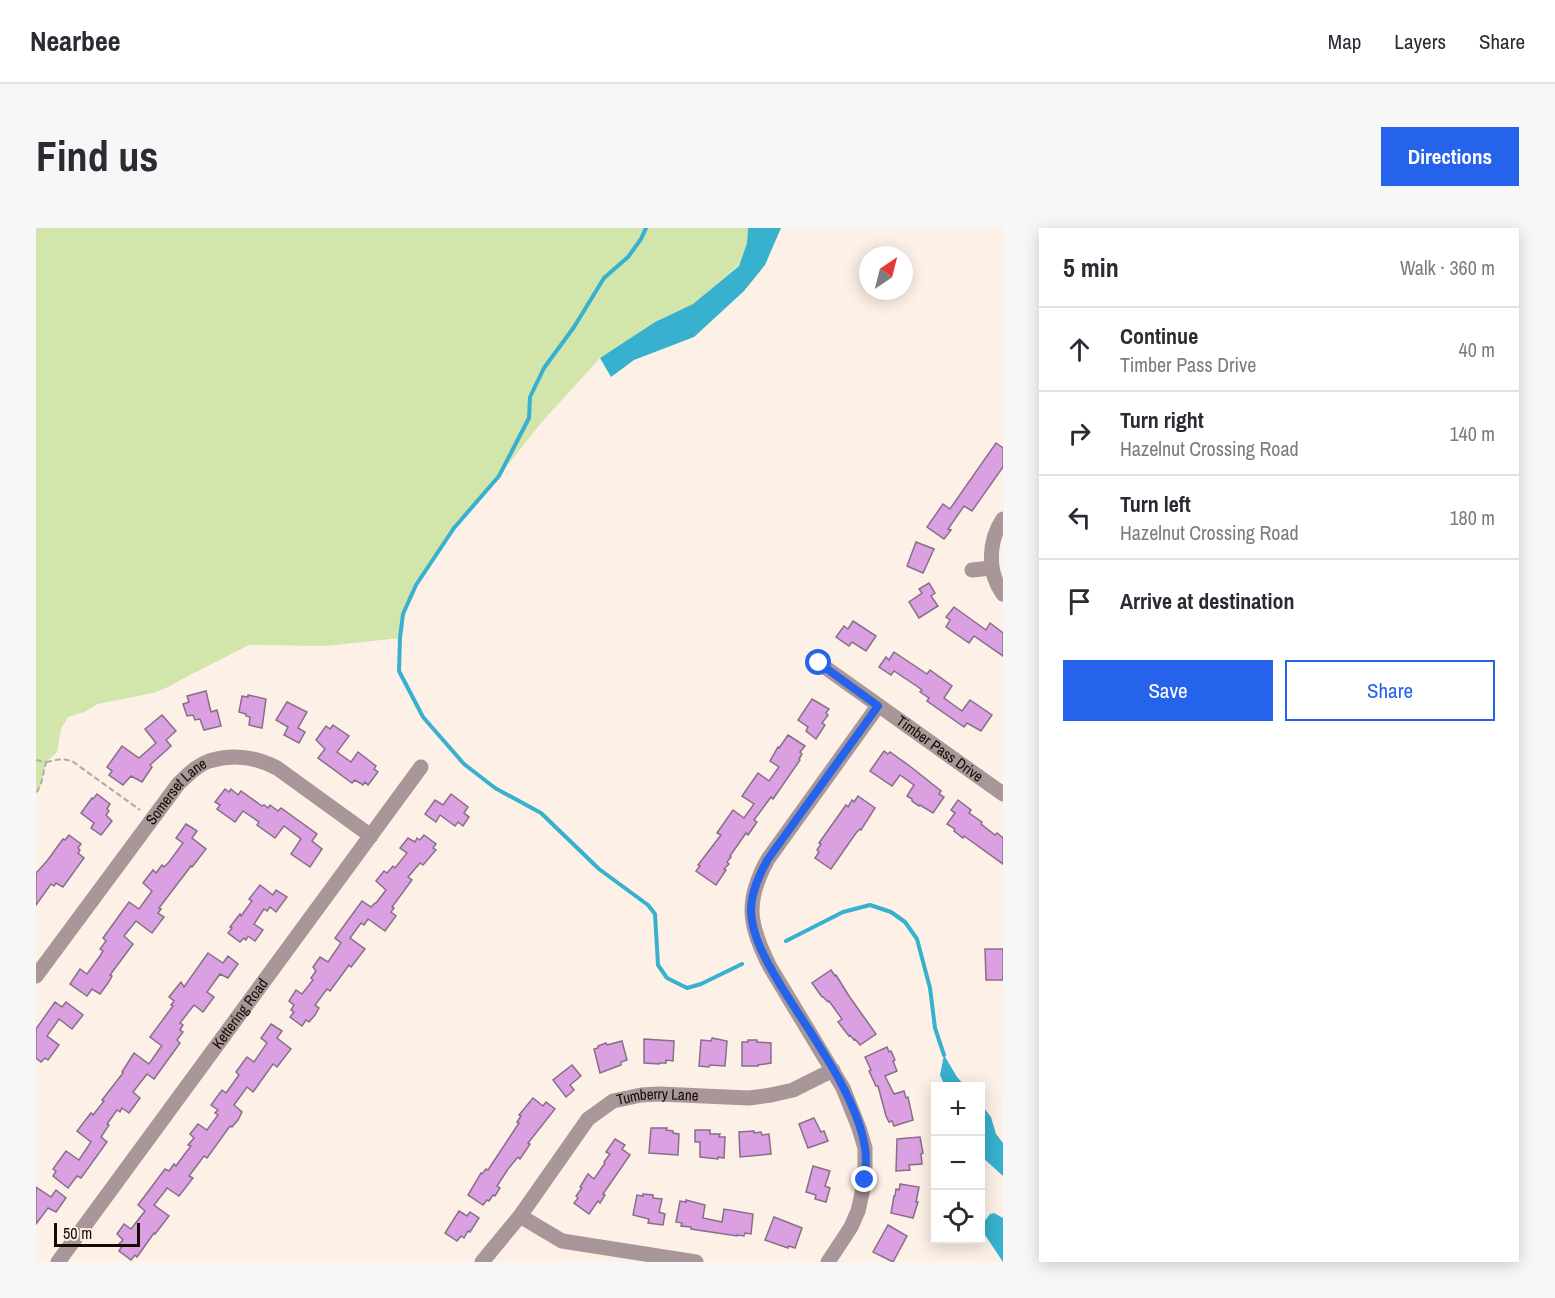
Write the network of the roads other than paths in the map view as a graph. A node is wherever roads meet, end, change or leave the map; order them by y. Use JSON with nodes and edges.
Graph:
{"nodes":[{"id":1,"x":1003,"y":519,"type":"edge"},
{"id":2,"x":992,"y":568,"type":"junction"},
{"id":3,"x":972,"y":570,"type":"dead end"},
{"id":4,"x":1003,"y":594,"type":"edge"},
{"id":5,"x":819,"y":663,"type":"dead end"},
{"id":6,"x":878,"y":706,"type":"junction"},
{"id":7,"x":421,"y":767,"type":"dead end"},
{"id":8,"x":1003,"y":794,"type":"edge"},
{"id":9,"x":371,"y":836,"type":"junction"},
{"id":10,"x":36,"y":976,"type":"edge"},
{"id":11,"x":833,"y":1070,"type":"junction"},
{"id":12,"x":520,"y":1216,"type":"junction"},
{"id":13,"x":57,"y":1262,"type":"edge"},
{"id":14,"x":482,"y":1262,"type":"edge"},
{"id":15,"x":696,"y":1262,"type":"edge"},
{"id":16,"x":828,"y":1262,"type":"edge"}],
"edges":[{"from":1,"to":2,"type":"street"},
{"from":2,"to":3,"type":"street"},
{"from":2,"to":4,"type":"street"},
{"from":5,"to":6,"type":"street","name":"Timber Pass Drive"},
{"from":6,"to":8,"type":"street","name":"Timber Pass Drive"},
{"from":6,"to":11,"type":"street"},
{"from":7,"to":9,"type":"street","name":"Kettering Road"},
{"from":9,"to":10,"type":"street","name":"Somerset Lane"},
{"from":9,"to":13,"type":"street","name":"Kettering Road"},
{"from":11,"to":12,"type":"street","name":"Tumberry Lane"},
{"from":11,"to":16,"type":"street"},
{"from":12,"to":14,"type":"street","name":"Tumberry Lane"},
{"from":12,"to":15,"type":"street"}]}
